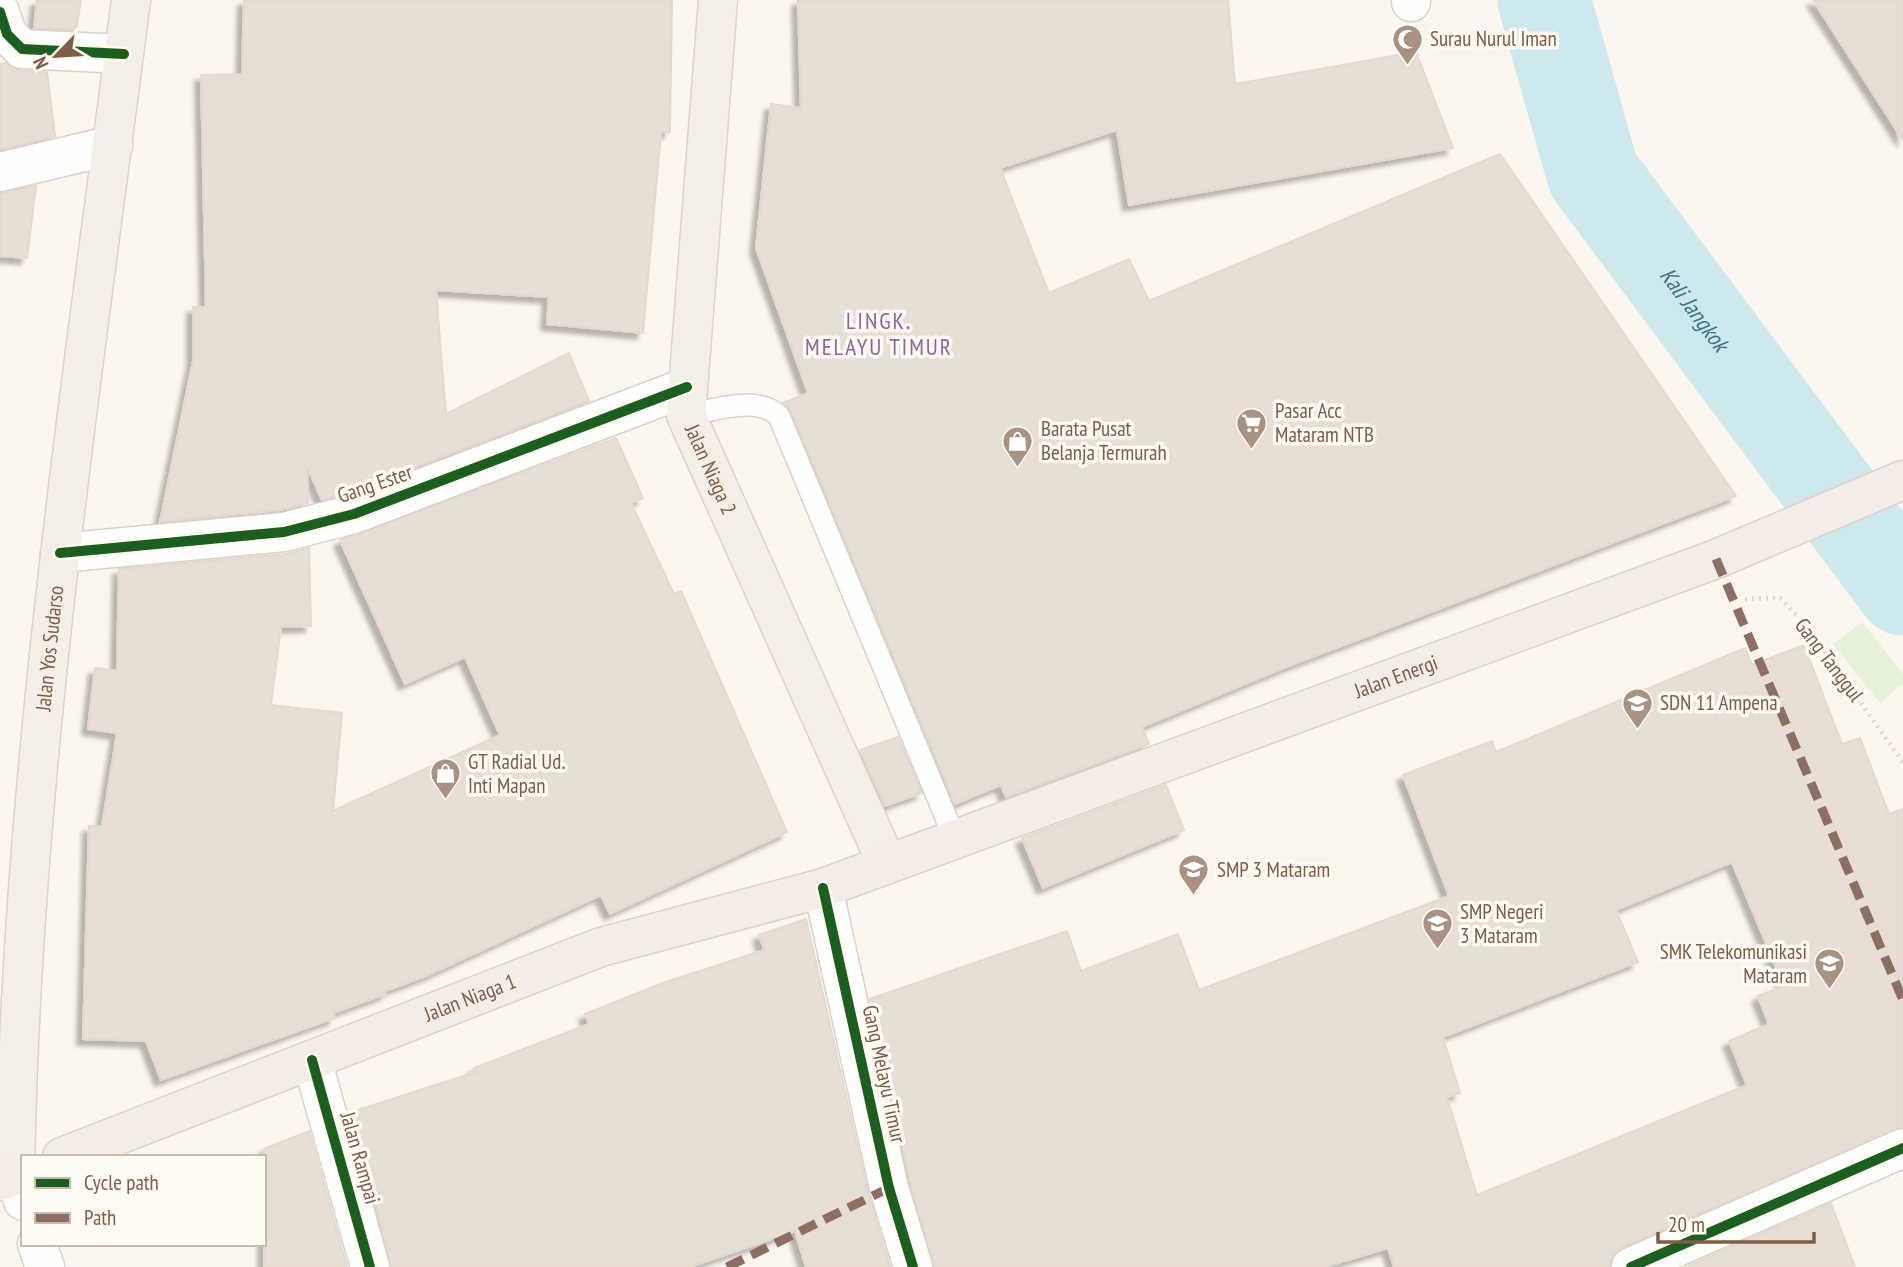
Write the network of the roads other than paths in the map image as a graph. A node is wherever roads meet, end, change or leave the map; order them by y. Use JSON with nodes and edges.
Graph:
{"nodes":[{"id":1,"x":131,"y":0,"type":"edge"},
{"id":2,"x":718,"y":0,"type":"edge"},
{"id":3,"x":0,"y":12,"type":"edge"},
{"id":4,"x":124,"y":54,"type":"junction"},
{"id":5,"x":113,"y":145,"type":"junction"},
{"id":6,"x":0,"y":172,"type":"edge"},
{"id":7,"x":686,"y":401,"type":"junction"},
{"id":8,"x":1903,"y":480,"type":"edge"},
{"id":9,"x":60,"y":553,"type":"junction"},
{"id":10,"x":956,"y":839,"type":"junction"},
{"id":11,"x":887,"y":864,"type":"junction"},
{"id":12,"x":823,"y":888,"type":"junction"},
{"id":13,"x":312,"y":1060,"type":"junction"},
{"id":14,"x":1903,"y":1148,"type":"edge"},
{"id":15,"x":67,"y":1155,"type":"edge"},
{"id":16,"x":15,"y":1182,"type":"edge"},
{"id":17,"x":38,"y":1246,"type":"edge"},
{"id":18,"x":45,"y":1267,"type":"edge"},
{"id":19,"x":370,"y":1267,"type":"edge"},
{"id":20,"x":913,"y":1267,"type":"edge"},
{"id":21,"x":1632,"y":1267,"type":"edge"}],
"edges":[{"from":1,"to":4,"type":"main road","name":"Jalan Yos Sudarso"},
{"from":2,"to":7,"type":"main road","name":"Jalan Niaga 2"},
{"from":3,"to":4,"type":"street"},
{"from":4,"to":5,"type":"main road","name":"Jalan Yos Sudarso"},
{"from":5,"to":6,"type":"street"},
{"from":5,"to":9,"type":"main road","name":"Jalan Yos Sudarso"},
{"from":7,"to":9,"type":"street","name":"Gang Ester"},
{"from":7,"to":10,"type":"lane"},
{"from":7,"to":11,"type":"main road","name":"Jalan Niaga 2"},
{"from":8,"to":10,"type":"highway","name":"Jalan Energi"},
{"from":9,"to":16,"type":"main road","name":"Jalan Yos Sudarso"},
{"from":10,"to":11,"type":"highway","name":"Jalan Energi"},
{"from":11,"to":12,"type":"highway","name":"Jalan Niaga 1"},
{"from":12,"to":13,"type":"highway","name":"Jalan Niaga 1"},
{"from":12,"to":20,"type":"street","name":"Gang Melayu Timur"},
{"from":13,"to":15,"type":"highway","name":"Jalan Niaga 1"},
{"from":13,"to":19,"type":"street","name":"Jalan Rampai"},
{"from":14,"to":21,"type":"street"},
{"from":17,"to":18,"type":"street"}]}
